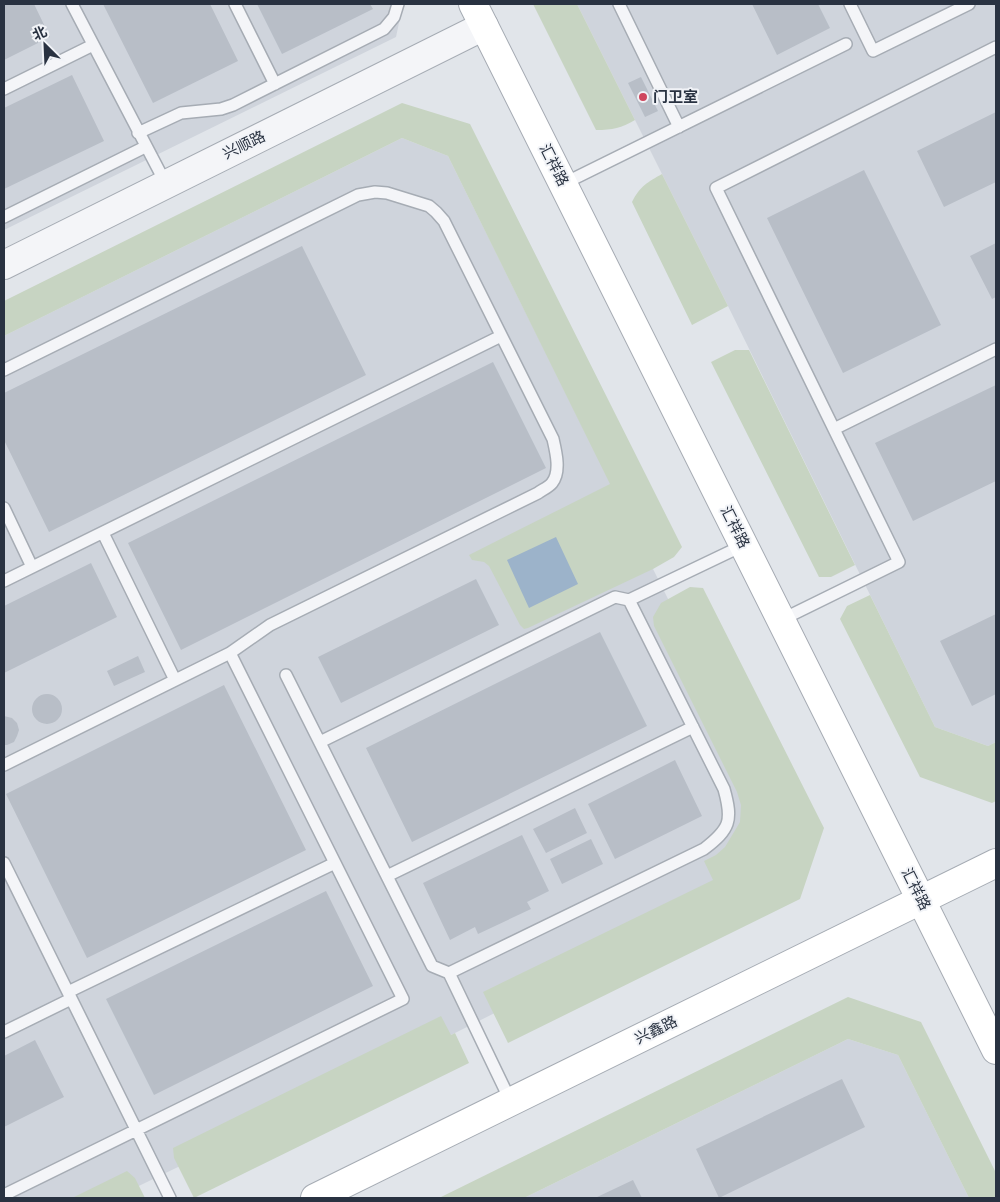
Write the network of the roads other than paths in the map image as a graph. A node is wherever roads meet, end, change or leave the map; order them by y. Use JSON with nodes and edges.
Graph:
{"nodes":[{"id":1,"x":72,"y":4,"type":"edge"},
{"id":2,"x":235,"y":4,"type":"edge"},
{"id":3,"x":398,"y":4,"type":"edge"},
{"id":4,"x":619,"y":4,"type":"edge"},
{"id":5,"x":850,"y":4,"type":"edge"},
{"id":6,"x":969,"y":4,"type":"edge"},
{"id":7,"x":479,"y":15,"type":"edge"},
{"id":8,"x":846,"y":44,"type":"dead end"},
{"id":9,"x":93,"y":46,"type":"junction"},
{"id":10,"x":996,"y":47,"type":"edge"},
{"id":11,"x":275,"y":84,"type":"junction"},
{"id":12,"x":4,"y":89,"type":"edge"},
{"id":13,"x":679,"y":127,"type":"junction"},
{"id":14,"x":138,"y":133,"type":"junction"},
{"id":15,"x":145,"y":147,"type":"junction"},
{"id":16,"x":166,"y":184,"type":"junction"},
{"id":17,"x":564,"y":184,"type":"junction"},
{"id":18,"x":4,"y":217,"type":"edge"},
{"id":19,"x":4,"y":265,"type":"edge"},
{"id":20,"x":501,"y":336,"type":"junction"},
{"id":21,"x":996,"y":349,"type":"edge"},
{"id":22,"x":4,"y":370,"type":"edge"},
{"id":23,"x":834,"y":429,"type":"junction"},
{"id":24,"x":4,"y":508,"type":"edge"},
{"id":25,"x":103,"y":532,"type":"junction"},
{"id":26,"x":744,"y":545,"type":"junction"},
{"id":27,"x":32,"y":567,"type":"junction"},
{"id":28,"x":4,"y":581,"type":"edge"},
{"id":29,"x":629,"y":600,"type":"junction"},
{"id":30,"x":781,"y":620,"type":"junction"},
{"id":31,"x":230,"y":653,"type":"junction"},
{"id":32,"x":286,"y":675,"type":"dead end"},
{"id":33,"x":175,"y":680,"type":"junction"},
{"id":34,"x":693,"y":727,"type":"junction"},
{"id":35,"x":320,"y":742,"type":"junction"},
{"id":36,"x":4,"y":765,"type":"edge"},
{"id":37,"x":4,"y":863,"type":"edge"},
{"id":38,"x":335,"y":863,"type":"junction"},
{"id":39,"x":996,"y":863,"type":"edge"},
{"id":40,"x":387,"y":876,"type":"junction"},
{"id":41,"x":921,"y":900,"type":"junction"},
{"id":42,"x":449,"y":973,"type":"junction"},
{"id":43,"x":70,"y":996,"type":"junction"},
{"id":44,"x":4,"y":1032,"type":"edge"},
{"id":45,"x":996,"y":1050,"type":"edge"},
{"id":46,"x":511,"y":1102,"type":"junction"},
{"id":47,"x":4,"y":1194,"type":"edge"},
{"id":48,"x":170,"y":1198,"type":"edge"},
{"id":49,"x":315,"y":1198,"type":"edge"}],
"edges":[{"from":1,"to":9,"type":"lane"},
{"from":2,"to":11,"type":"lane"},
{"from":3,"to":11,"type":"lane"},
{"from":4,"to":13,"type":"lane"},
{"from":5,"to":6,"type":"lane"},
{"from":7,"to":16,"type":"street","name":"兴顺路"},
{"from":7,"to":17,"type":"main road","name":"汇祥路"},
{"from":8,"to":13,"type":"lane"},
{"from":9,"to":12,"type":"lane"},
{"from":9,"to":14,"type":"lane"},
{"from":10,"to":23,"type":"lane"},
{"from":11,"to":14,"type":"lane"},
{"from":13,"to":17,"type":"lane"},
{"from":14,"to":15,"type":"lane"},
{"from":15,"to":16,"type":"lane"},
{"from":15,"to":18,"type":"lane"},
{"from":16,"to":19,"type":"street","name":"兴顺路"},
{"from":17,"to":26,"type":"main road","name":"汇祥路"},
{"from":20,"to":22,"type":"lane"},
{"from":20,"to":25,"type":"lane"},
{"from":20,"to":31,"type":"lane"},
{"from":21,"to":23,"type":"lane"},
{"from":23,"to":30,"type":"lane"},
{"from":24,"to":27,"type":"lane"},
{"from":25,"to":27,"type":"lane"},
{"from":25,"to":33,"type":"lane"},
{"from":26,"to":29,"type":"lane"},
{"from":26,"to":30,"type":"main road","name":"汇祥路"},
{"from":27,"to":28,"type":"lane"},
{"from":29,"to":34,"type":"lane"},
{"from":29,"to":35,"type":"lane"},
{"from":30,"to":41,"type":"main road","name":"汇祥路"},
{"from":31,"to":33,"type":"lane"},
{"from":31,"to":38,"type":"lane"},
{"from":32,"to":35,"type":"lane"},
{"from":33,"to":36,"type":"lane"},
{"from":34,"to":40,"type":"lane"},
{"from":34,"to":42,"type":"lane"},
{"from":35,"to":40,"type":"lane"},
{"from":37,"to":43,"type":"lane"},
{"from":38,"to":43,"type":"lane"},
{"from":38,"to":47,"type":"lane"},
{"from":39,"to":41,"type":"main road","name":"兴鑫路"},
{"from":40,"to":42,"type":"lane"},
{"from":41,"to":45,"type":"main road","name":"汇祥路"},
{"from":41,"to":46,"type":"main road","name":"兴鑫路"},
{"from":42,"to":46,"type":"lane"},
{"from":43,"to":44,"type":"lane"},
{"from":43,"to":48,"type":"lane"},
{"from":46,"to":49,"type":"main road","name":"兴鑫路"}]}
